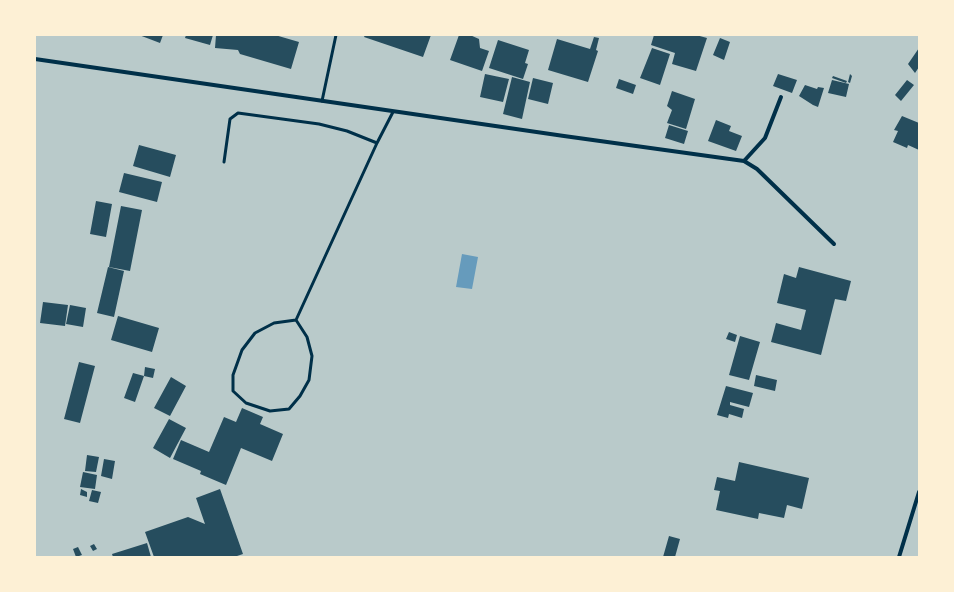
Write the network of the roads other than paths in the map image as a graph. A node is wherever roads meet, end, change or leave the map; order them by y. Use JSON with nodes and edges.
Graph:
{"nodes":[{"id":1,"x":336,"y":35,"type":"edge"},
{"id":2,"x":35,"y":59,"type":"edge"},
{"id":3,"x":781,"y":97,"type":"dead end"},
{"id":4,"x":322,"y":101,"type":"junction"},
{"id":5,"x":393,"y":112,"type":"junction"},
{"id":6,"x":377,"y":143,"type":"junction"},
{"id":7,"x":744,"y":161,"type":"junction"},
{"id":8,"x":224,"y":162,"type":"dead end"},
{"id":9,"x":834,"y":244,"type":"dead end"},
{"id":10,"x":296,"y":320,"type":"junction"},
{"id":11,"x":919,"y":492,"type":"edge"},
{"id":12,"x":899,"y":557,"type":"edge"}],
"edges":[{"from":1,"to":4,"type":"lane"},
{"from":2,"to":4,"type":"street"},
{"from":3,"to":7,"type":"street"},
{"from":4,"to":5,"type":"street"},
{"from":5,"to":6,"type":"lane"},
{"from":5,"to":7,"type":"street"},
{"from":6,"to":8,"type":"lane"},
{"from":6,"to":10,"type":"lane"},
{"from":7,"to":9,"type":"street"},
{"from":10,"to":10,"type":"lane"},
{"from":11,"to":12,"type":"street"}]}
